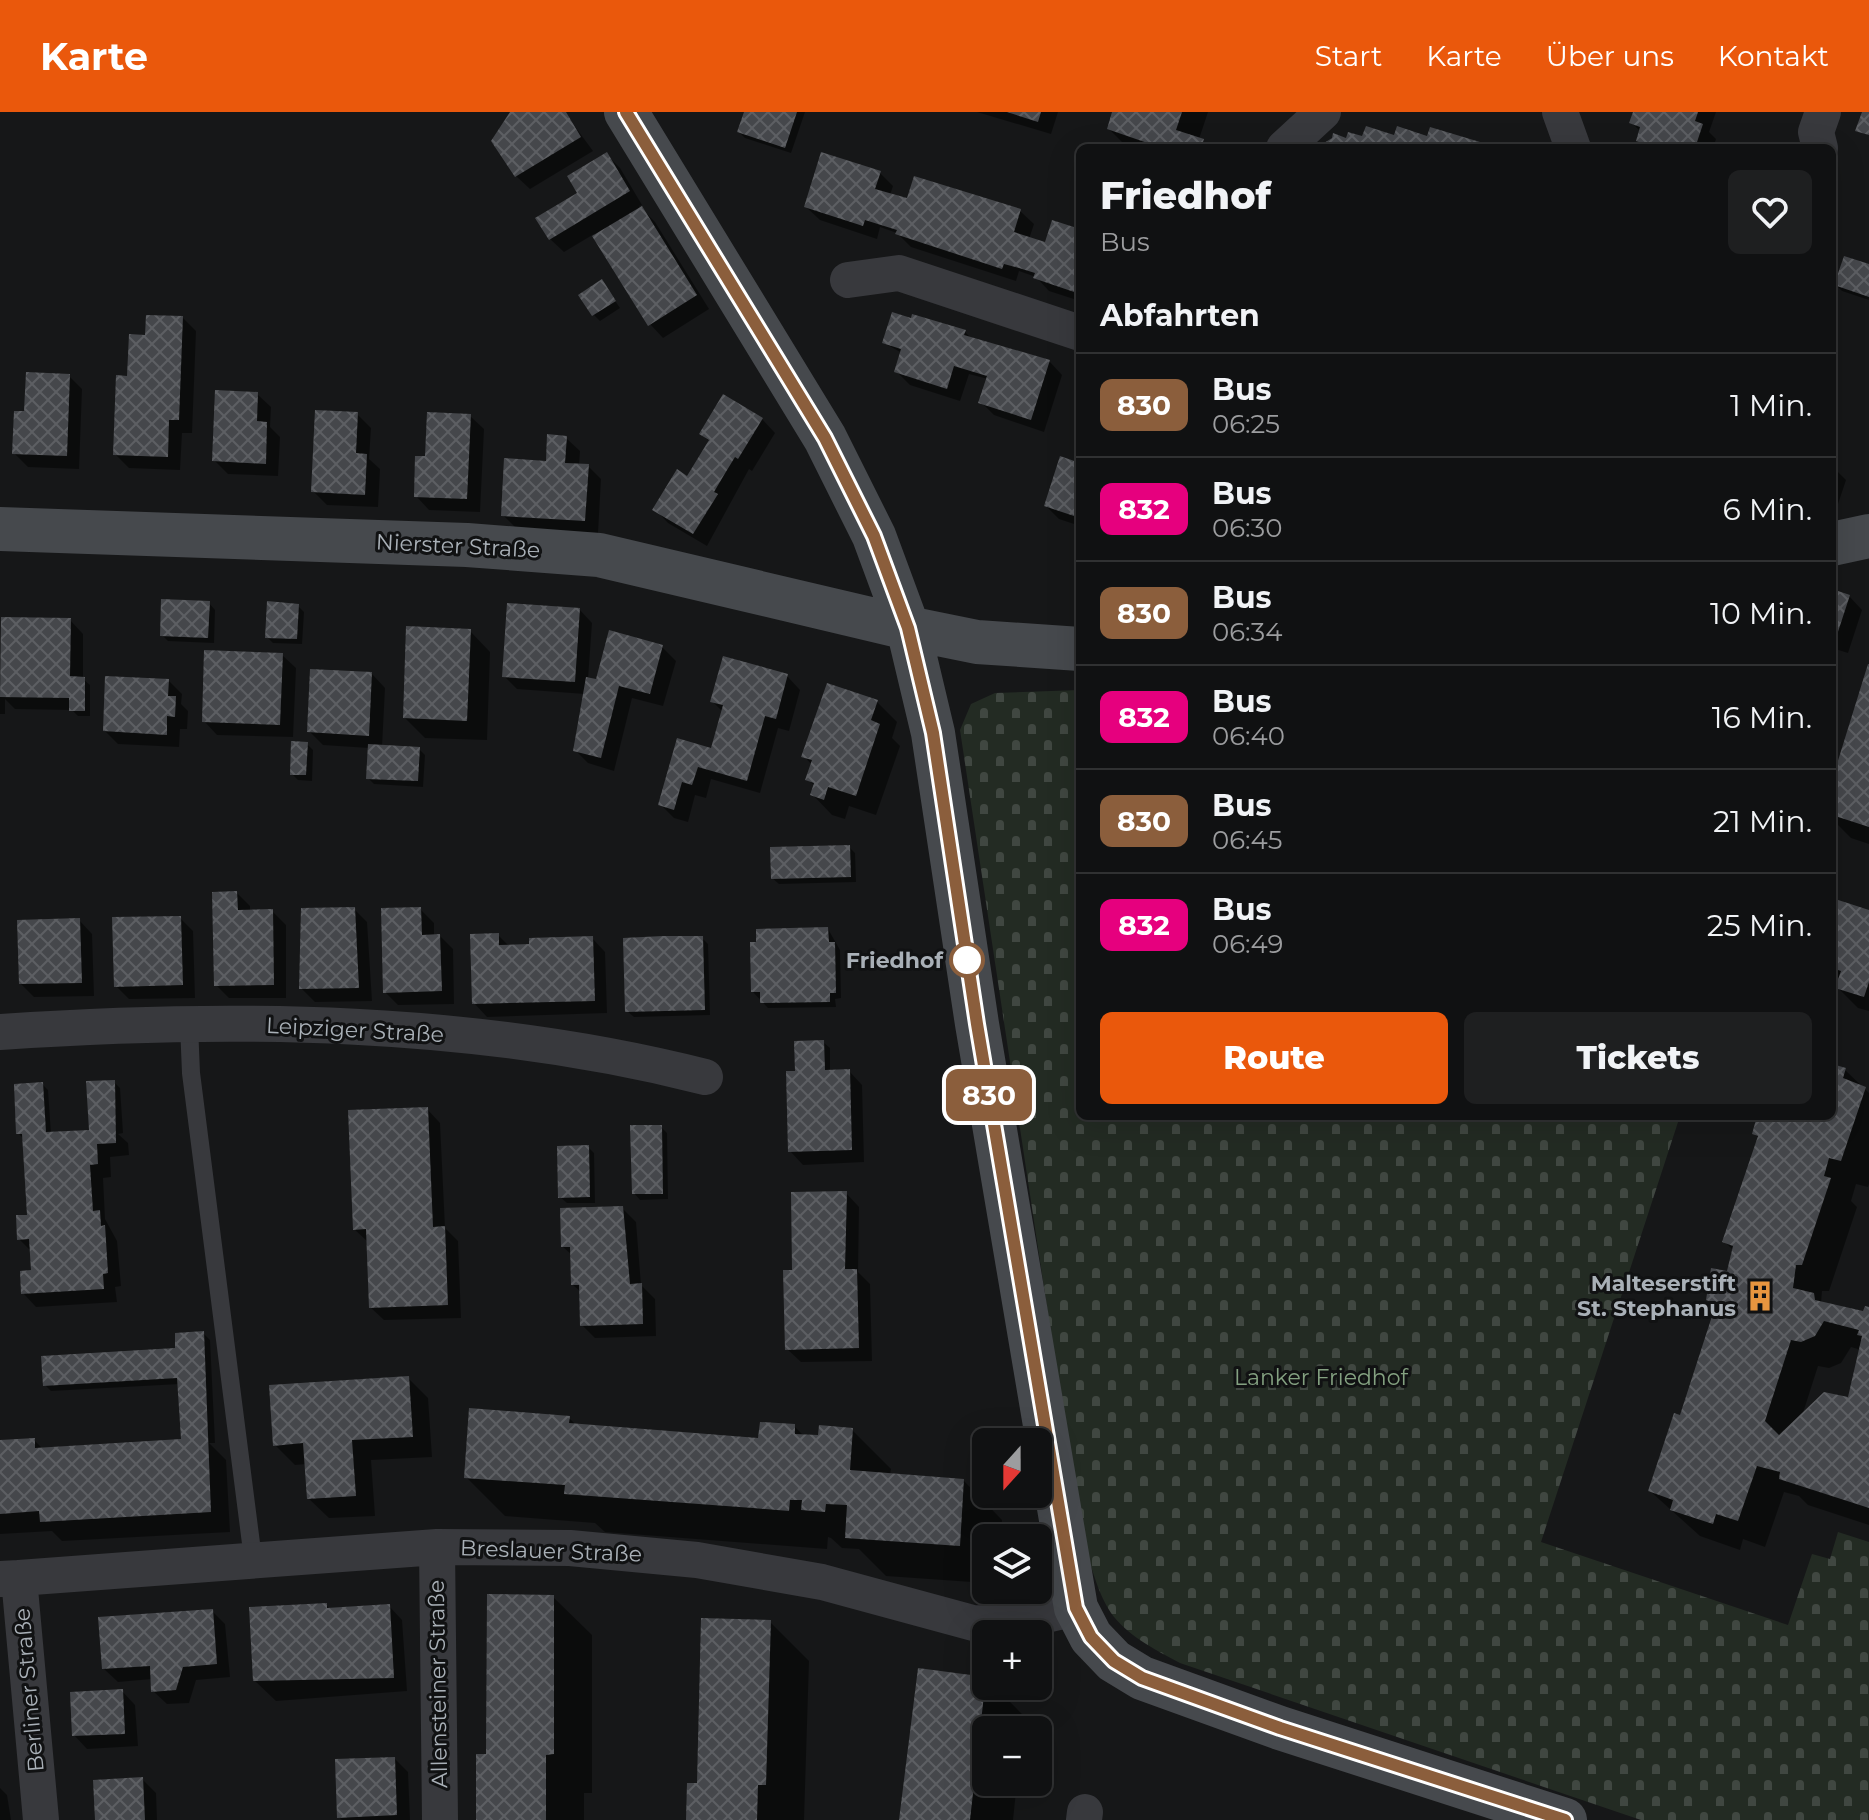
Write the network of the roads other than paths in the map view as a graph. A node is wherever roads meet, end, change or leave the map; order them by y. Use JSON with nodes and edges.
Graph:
{"nodes":[{"id":1,"x":626,"y":112,"type":"edge"},
{"id":2,"x":1323,"y":112,"type":"edge"},
{"id":3,"x":1560,"y":112,"type":"edge"},
{"id":4,"x":1823,"y":112,"type":"edge"},
{"id":5,"x":1288,"y":144,"type":"edge"},
{"id":6,"x":1572,"y":144,"type":"edge"},
{"id":7,"x":1819,"y":144,"type":"edge"},
{"id":8,"x":848,"y":280,"type":"dead end"},
{"id":9,"x":1076,"y":332,"type":"edge"},
{"id":10,"x":0,"y":529,"type":"edge"},
{"id":11,"x":1869,"y":536,"type":"edge"},
{"id":12,"x":1836,"y":543,"type":"edge"},
{"id":13,"x":908,"y":628,"type":"junction"},
{"id":14,"x":1076,"y":649,"type":"edge"},
{"id":15,"x":189,"y":1025,"type":"junction"},
{"id":16,"x":0,"y":1032,"type":"edge"},
{"id":17,"x":705,"y":1077,"type":"dead end"},
{"id":18,"x":437,"y":1547,"type":"junction"},
{"id":19,"x":253,"y":1559,"type":"junction"},
{"id":20,"x":9,"y":1578,"type":"edge"},
{"id":21,"x":1076,"y":1608,"type":"junction"},
{"id":22,"x":41,"y":1820,"type":"edge"},
{"id":23,"x":440,"y":1820,"type":"edge"},
{"id":24,"x":1565,"y":1820,"type":"edge"}],
"edges":[{"from":1,"to":13,"type":"street"},
{"from":2,"to":5,"type":"street"},
{"from":3,"to":6,"type":"street"},
{"from":4,"to":7,"type":"street"},
{"from":8,"to":9,"type":"street"},
{"from":10,"to":13,"type":"street","name":"Nierster Straße"},
{"from":11,"to":12,"type":"street"},
{"from":13,"to":14,"type":"street","name":"Nierster Straße"},
{"from":13,"to":21,"type":"street"},
{"from":15,"to":16,"type":"street","name":"Leipziger Straße"},
{"from":15,"to":17,"type":"street","name":"Leipziger Straße"},
{"from":15,"to":19,"type":"lane"},
{"from":18,"to":19,"type":"street","name":"Breslauer Straße"},
{"from":18,"to":21,"type":"street","name":"Breslauer Straße"},
{"from":18,"to":23,"type":"street","name":"Allensteiner Straße"},
{"from":19,"to":20,"type":"street","name":"Breslauer Straße"},
{"from":20,"to":22,"type":"street","name":"Berliner Straße"},
{"from":21,"to":24,"type":"street"}]}
